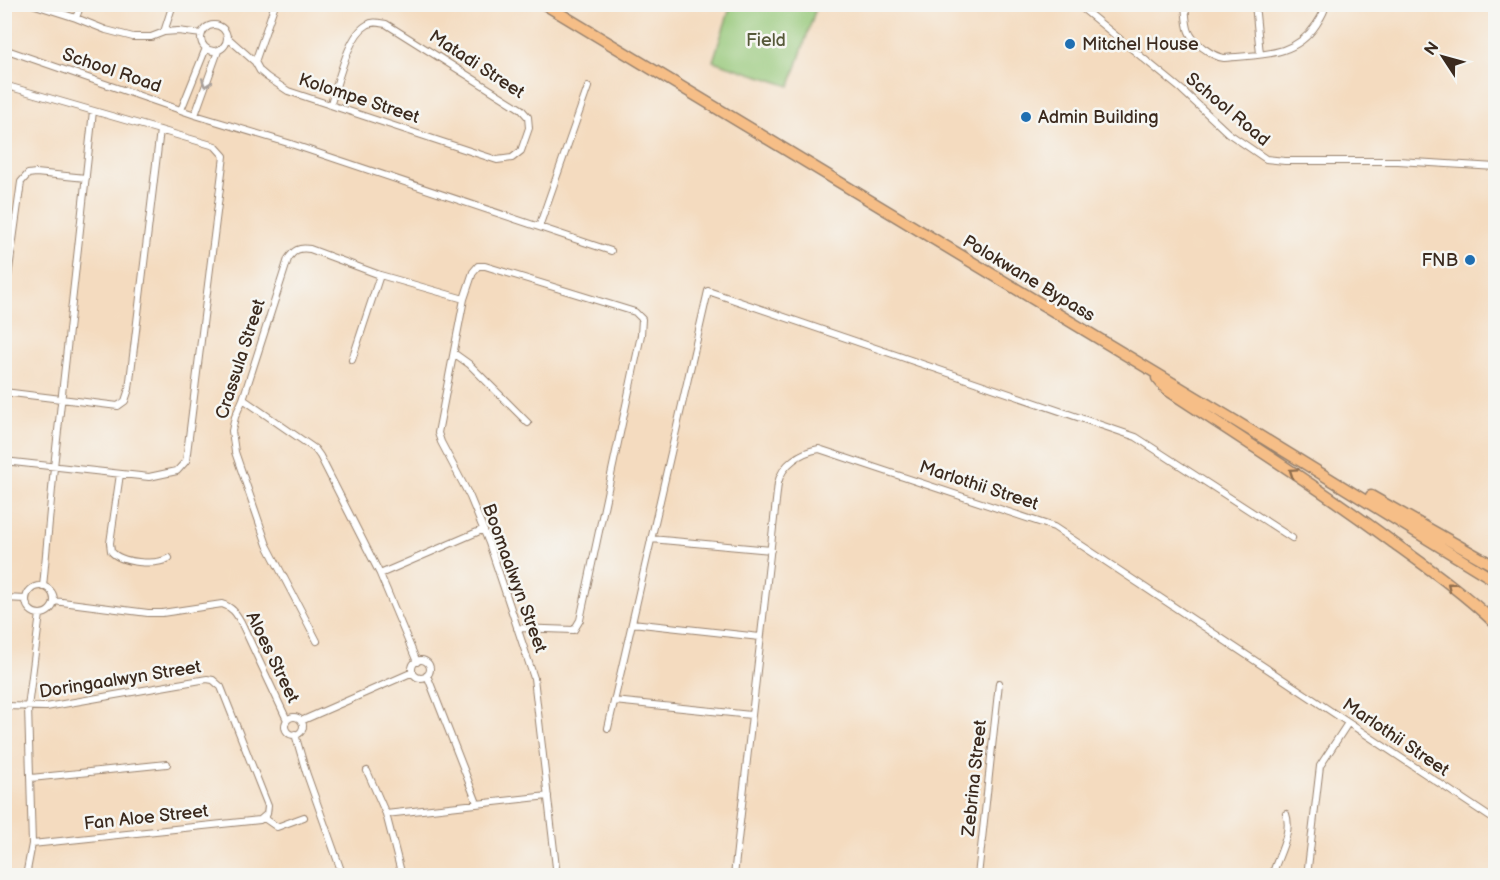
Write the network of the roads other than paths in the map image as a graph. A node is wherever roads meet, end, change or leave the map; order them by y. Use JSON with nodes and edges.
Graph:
{"nodes":[{"id":1,"x":32,"y":4,"type":"edge"},
{"id":2,"x":81,"y":4,"type":"edge"},
{"id":3,"x":173,"y":4,"type":"edge"},
{"id":4,"x":275,"y":4,"type":"edge"},
{"id":5,"x":544,"y":4,"type":"edge"},
{"id":6,"x":1077,"y":4,"type":"edge"},
{"id":7,"x":1185,"y":4,"type":"edge"},
{"id":8,"x":1255,"y":4,"type":"edge"},
{"id":9,"x":1326,"y":4,"type":"edge"},
{"id":10,"x":76,"y":18,"type":"junction"},
{"id":11,"x":164,"y":32,"type":"junction"},
{"id":12,"x":202,"y":33,"type":"junction"},
{"id":13,"x":228,"y":38,"type":"junction"},
{"id":14,"x":206,"y":48,"type":"junction"},
{"id":15,"x":4,"y":49,"type":"edge"},
{"id":16,"x":218,"y":51,"type":"junction"},
{"id":17,"x":1260,"y":54,"type":"junction"},
{"id":18,"x":255,"y":62,"type":"junction"},
{"id":19,"x":4,"y":85,"type":"edge"},
{"id":20,"x":588,"y":87,"type":"dead end"},
{"id":21,"x":331,"y":104,"type":"junction"},
{"id":22,"x":181,"y":110,"type":"junction"},
{"id":23,"x":93,"y":111,"type":"junction"},
{"id":24,"x":195,"y":115,"type":"junction"},
{"id":25,"x":160,"y":130,"type":"junction"},
{"id":26,"x":497,"y":160,"type":"joint"},
{"id":27,"x":1496,"y":167,"type":"edge"},
{"id":28,"x":86,"y":178,"type":"junction"},
{"id":29,"x":539,"y":227,"type":"junction"},
{"id":30,"x":611,"y":251,"type":"dead end"},
{"id":31,"x":380,"y":274,"type":"junction"},
{"id":32,"x":6,"y":281,"type":"edge"},
{"id":33,"x":464,"y":299,"type":"junction"},
{"id":34,"x":4,"y":306,"type":"edge"},
{"id":35,"x":455,"y":354,"type":"junction"},
{"id":36,"x":352,"y":360,"type":"dead end"},
{"id":37,"x":1154,"y":373,"type":"junction"},
{"id":38,"x":4,"y":392,"type":"edge"},
{"id":39,"x":243,"y":399,"type":"junction"},
{"id":40,"x":61,"y":400,"type":"junction"},
{"id":41,"x":1237,"y":422,"type":"junction"},
{"id":42,"x":528,"y":423,"type":"dead end"},
{"id":43,"x":4,"y":461,"type":"edge"},
{"id":44,"x":54,"y":467,"type":"junction"},
{"id":45,"x":120,"y":474,"type":"junction"},
{"id":46,"x":482,"y":530,"type":"junction"},
{"id":47,"x":1292,"y":538,"type":"dead end"},
{"id":48,"x":651,"y":539,"type":"junction"},
{"id":49,"x":771,"y":550,"type":"junction"},
{"id":50,"x":169,"y":558,"type":"dead end"},
{"id":51,"x":1496,"y":567,"type":"edge"},
{"id":52,"x":380,"y":574,"type":"junction"},
{"id":53,"x":1496,"y":581,"type":"edge"},
{"id":54,"x":43,"y":586,"type":"junction"},
{"id":55,"x":4,"y":598,"type":"edge"},
{"id":56,"x":26,"y":599,"type":"junction"},
{"id":57,"x":54,"y":601,"type":"junction"},
{"id":58,"x":40,"y":614,"type":"junction"},
{"id":59,"x":632,"y":623,"type":"junction"},
{"id":60,"x":1496,"y":624,"type":"edge"},
{"id":61,"x":518,"y":628,"type":"junction"},
{"id":62,"x":760,"y":637,"type":"junction"},
{"id":63,"x":317,"y":641,"type":"dead end"},
{"id":64,"x":417,"y":662,"type":"junction"},
{"id":65,"x":413,"y":672,"type":"junction"},
{"id":66,"x":427,"y":675,"type":"junction"},
{"id":67,"x":999,"y":683,"type":"dead end"},
{"id":68,"x":614,"y":702,"type":"junction"},
{"id":69,"x":4,"y":706,"type":"edge"},
{"id":70,"x":28,"y":707,"type":"junction"},
{"id":71,"x":751,"y":715,"type":"junction"},
{"id":72,"x":287,"y":720,"type":"junction"},
{"id":73,"x":301,"y":721,"type":"junction"},
{"id":74,"x":1348,"y":723,"type":"junction"},
{"id":75,"x":608,"y":728,"type":"dead end"},
{"id":76,"x":295,"y":734,"type":"junction"},
{"id":77,"x":167,"y":764,"type":"dead end"},
{"id":78,"x":367,"y":771,"type":"dead end"},
{"id":79,"x":31,"y":778,"type":"junction"},
{"id":80,"x":548,"y":796,"type":"junction"},
{"id":81,"x":477,"y":802,"type":"junction"},
{"id":82,"x":386,"y":814,"type":"junction"},
{"id":83,"x":1287,"y":814,"type":"dead end"},
{"id":84,"x":265,"y":816,"type":"junction"},
{"id":85,"x":304,"y":817,"type":"dead end"},
{"id":86,"x":1496,"y":821,"type":"edge"},
{"id":87,"x":32,"y":844,"type":"junction"},
{"id":88,"x":26,"y":876,"type":"edge"},
{"id":89,"x":343,"y":876,"type":"edge"},
{"id":90,"x":402,"y":876,"type":"edge"},
{"id":91,"x":558,"y":876,"type":"edge"},
{"id":92,"x":734,"y":876,"type":"edge"},
{"id":93,"x":978,"y":876,"type":"edge"},
{"id":94,"x":1272,"y":876,"type":"edge"},
{"id":95,"x":1307,"y":876,"type":"edge"}],
"edges":[{"from":1,"to":10,"type":"street"},
{"from":2,"to":10,"type":"street"},
{"from":3,"to":11,"type":"street"},
{"from":4,"to":18,"type":"street"},
{"from":5,"to":37,"type":"highway","name":"Polokwane Bypass"},
{"from":6,"to":27,"type":"street","name":"School Road"},
{"from":7,"to":17,"type":"street"},
{"from":8,"to":17,"type":"street"},
{"from":9,"to":17,"type":"street"},
{"from":10,"to":11,"type":"street"},
{"from":11,"to":12,"type":"street"},
{"from":12,"to":13,"type":"street"},
{"from":12,"to":14,"type":"street"},
{"from":13,"to":16,"type":"street"},
{"from":13,"to":18,"type":"street","name":"Kolompe Street"},
{"from":14,"to":16,"type":"street"},
{"from":14,"to":22,"type":"street"},
{"from":15,"to":22,"type":"street","name":"School Road"},
{"from":16,"to":24,"type":"street","one_way":true},
{"from":18,"to":21,"type":"street","name":"Kolompe Street"},
{"from":19,"to":23,"type":"street"},
{"from":20,"to":29,"type":"street"},
{"from":21,"to":26,"type":"street","name":"Kolompe Street"},
{"from":21,"to":26,"type":"street","name":"Matadi Street"},
{"from":22,"to":24,"type":"street","name":"School Road"},
{"from":23,"to":25,"type":"street"},
{"from":23,"to":28,"type":"street"},
{"from":24,"to":29,"type":"street","name":"School Road"},
{"from":25,"to":40,"type":"street"},
{"from":25,"to":45,"type":"street"},
{"from":28,"to":32,"type":"street"},
{"from":28,"to":40,"type":"street"},
{"from":29,"to":30,"type":"street","name":"School Road"},
{"from":31,"to":33,"type":"street","name":"Crassula Street"},
{"from":31,"to":36,"type":"street"},
{"from":31,"to":39,"type":"street","name":"Crassula Street"},
{"from":32,"to":34,"type":"street"},
{"from":33,"to":35,"type":"street","name":"Boomaalwyn Street"},
{"from":33,"to":61,"type":"street","name":"Boomaalwyn Street"},
{"from":35,"to":42,"type":"street"},
{"from":35,"to":46,"type":"street","name":"Boomaalwyn Street"},
{"from":37,"to":41,"type":"highway","name":"Polokwane Bypass"},
{"from":60,"to":37,"type":"highway","one_way":true},
{"from":38,"to":40,"type":"street"},
{"from":39,"to":52,"type":"street"},
{"from":39,"to":63,"type":"street","name":"Crassula Street"},
{"from":40,"to":44,"type":"street"},
{"from":41,"to":51,"type":"highway"},
{"from":41,"to":53,"type":"highway","name":"Polokwane Bypass"},
{"from":43,"to":44,"type":"street"},
{"from":44,"to":45,"type":"street"},
{"from":44,"to":54,"type":"street"},
{"from":45,"to":50,"type":"street"},
{"from":46,"to":52,"type":"street"},
{"from":46,"to":61,"type":"street","name":"Boomaalwyn Street"},
{"from":47,"to":48,"type":"street"},
{"from":48,"to":49,"type":"street"},
{"from":48,"to":59,"type":"street"},
{"from":49,"to":62,"type":"street","name":"Marlothii Street"},
{"from":49,"to":74,"type":"street","name":"Marlothii Street"},
{"from":52,"to":64,"type":"street"},
{"from":54,"to":56,"type":"street"},
{"from":54,"to":57,"type":"street"},
{"from":55,"to":56,"type":"street"},
{"from":56,"to":58,"type":"street"},
{"from":57,"to":58,"type":"street"},
{"from":57,"to":72,"type":"street","name":"Aloes Street"},
{"from":58,"to":70,"type":"street"},
{"from":59,"to":62,"type":"street"},
{"from":59,"to":68,"type":"street"},
{"from":61,"to":80,"type":"street","name":"Boomaalwyn Street"},
{"from":62,"to":71,"type":"street","name":"Marlothii Street"},
{"from":64,"to":65,"type":"street"},
{"from":64,"to":66,"type":"street"},
{"from":65,"to":66,"type":"street"},
{"from":65,"to":73,"type":"street"},
{"from":66,"to":81,"type":"street"},
{"from":67,"to":93,"type":"street","name":"Zebrina Street"},
{"from":68,"to":71,"type":"street"},
{"from":68,"to":75,"type":"street"},
{"from":69,"to":70,"type":"street"},
{"from":70,"to":79,"type":"street"},
{"from":70,"to":84,"type":"street","name":"Doringaalwyn Street"},
{"from":71,"to":92,"type":"street","name":"Marlothii Street"},
{"from":72,"to":73,"type":"street"},
{"from":72,"to":76,"type":"street"},
{"from":73,"to":76,"type":"street"},
{"from":74,"to":86,"type":"street","name":"Marlothii Street"},
{"from":74,"to":95,"type":"street"},
{"from":76,"to":89,"type":"street"},
{"from":77,"to":79,"type":"street"},
{"from":78,"to":82,"type":"street"},
{"from":79,"to":87,"type":"street"},
{"from":80,"to":81,"type":"street"},
{"from":80,"to":91,"type":"street","name":"Boomaalwyn Street"},
{"from":81,"to":82,"type":"street"},
{"from":82,"to":90,"type":"street"},
{"from":83,"to":94,"type":"street"},
{"from":84,"to":85,"type":"street","name":"Fan Aloe Street"},
{"from":84,"to":87,"type":"street","name":"Fan Aloe Street"},
{"from":87,"to":88,"type":"street"}]}
